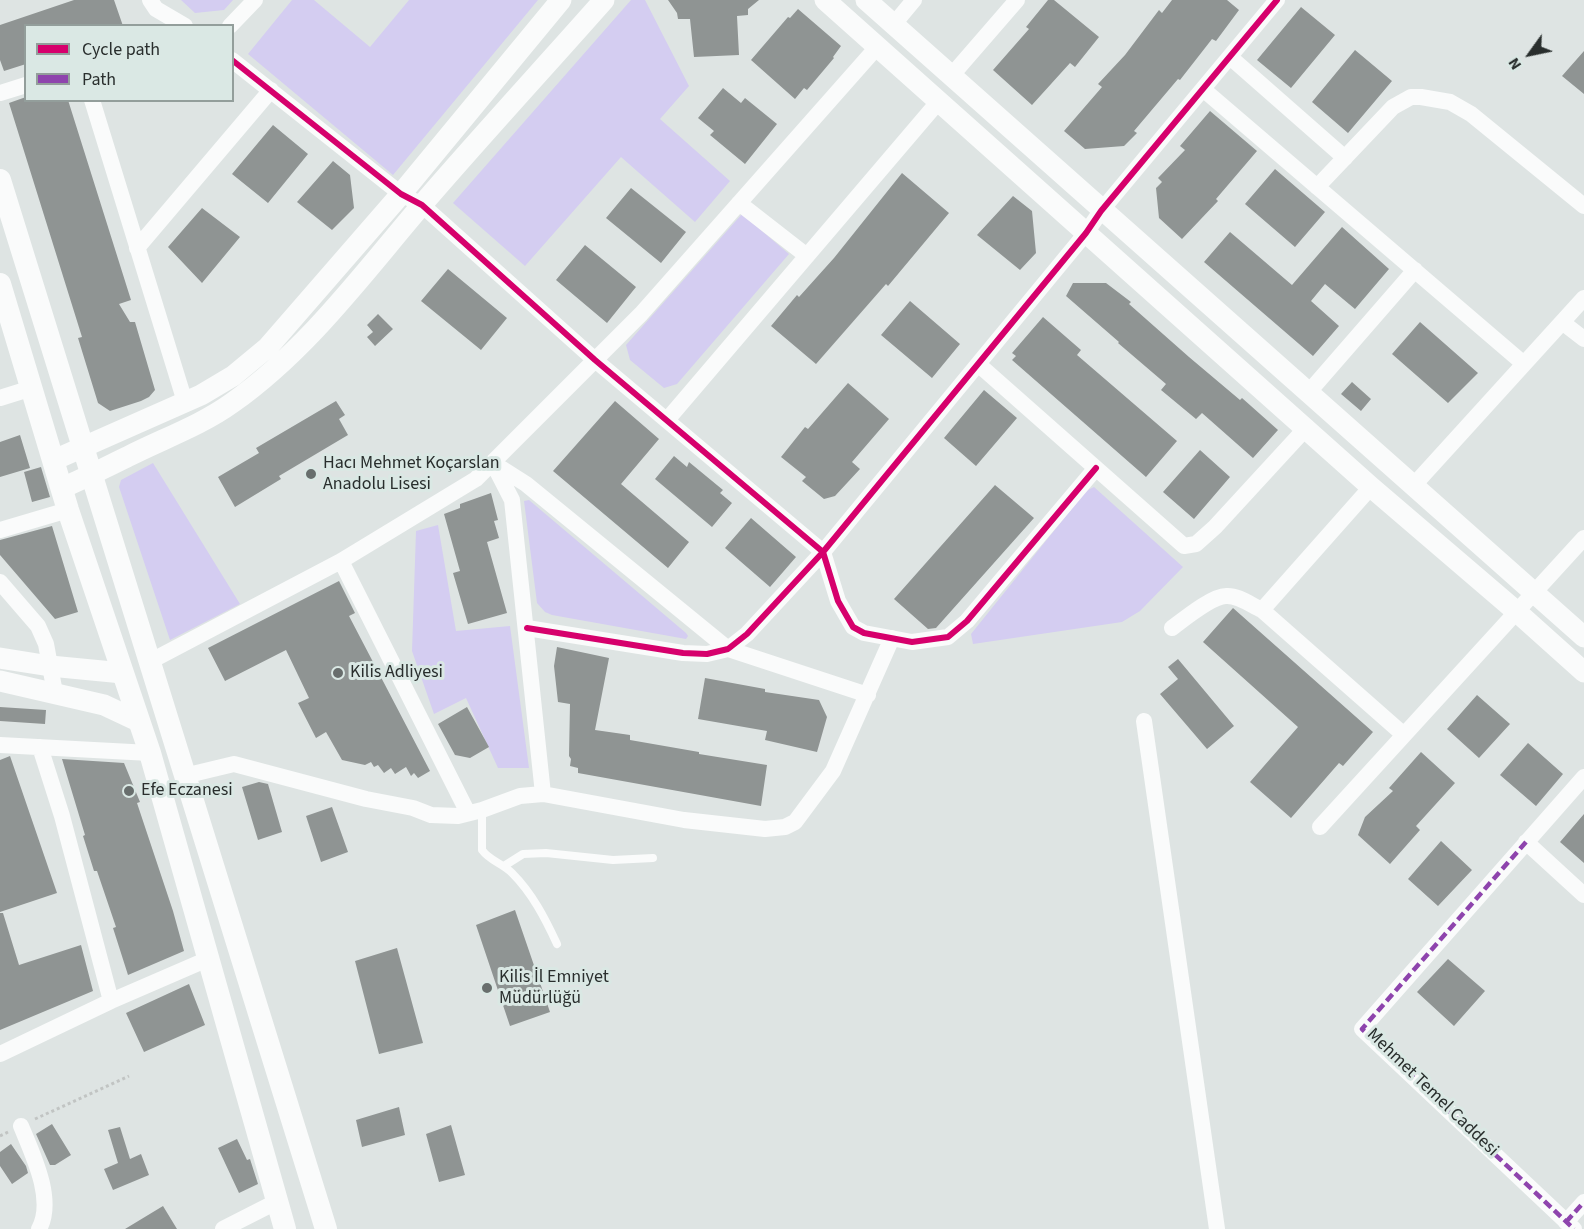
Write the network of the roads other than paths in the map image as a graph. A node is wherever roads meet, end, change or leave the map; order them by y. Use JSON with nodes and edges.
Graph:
{"nodes":[{"id":1,"x":150,"y":0,"type":"edge"},
{"id":2,"x":255,"y":0,"type":"edge"},
{"id":3,"x":561,"y":0,"type":"edge"},
{"id":4,"x":604,"y":0,"type":"edge"},
{"id":5,"x":825,"y":0,"type":"edge"},
{"id":6,"x":866,"y":0,"type":"edge"},
{"id":7,"x":914,"y":0,"type":"edge"},
{"id":8,"x":1017,"y":0,"type":"edge"},
{"id":9,"x":1277,"y":0,"type":"edge"},
{"id":10,"x":182,"y":24,"type":"edge"},
{"id":11,"x":232,"y":24,"type":"edge"},
{"id":12,"x":894,"y":24,"type":"junction"},
{"id":13,"x":878,"y":46,"type":"junction"},
{"id":14,"x":1230,"y":57,"type":"junction"},
{"id":15,"x":234,"y":62,"type":"edge"},
{"id":16,"x":952,"y":75,"type":"junction"},
{"id":17,"x":24,"y":87,"type":"edge"},
{"id":18,"x":271,"y":90,"type":"junction"},
{"id":19,"x":1203,"y":90,"type":"junction"},
{"id":20,"x":0,"y":93,"type":"edge"},
{"id":21,"x":939,"y":101,"type":"junction"},
{"id":22,"x":93,"y":102,"type":"edge"},
{"id":23,"x":1345,"y":158,"type":"junction"},
{"id":24,"x":0,"y":180,"type":"edge"},
{"id":25,"x":1317,"y":187,"type":"junction"},
{"id":26,"x":401,"y":194,"type":"junction"},
{"id":27,"x":739,"y":203,"type":"junction"},
{"id":28,"x":422,"y":205,"type":"junction"},
{"id":29,"x":1584,"y":206,"type":"edge"},
{"id":30,"x":1101,"y":211,"type":"junction"},
{"id":31,"x":1086,"y":233,"type":"junction"},
{"id":32,"x":137,"y":248,"type":"junction"},
{"id":33,"x":807,"y":256,"type":"junction"},
{"id":34,"x":1414,"y":270,"type":"junction"},
{"id":35,"x":0,"y":284,"type":"edge"},
{"id":36,"x":1584,"y":298,"type":"edge"},
{"id":37,"x":1563,"y":322,"type":"junction"},
{"id":38,"x":1584,"y":339,"type":"edge"},
{"id":39,"x":594,"y":360,"type":"junction"},
{"id":40,"x":978,"y":364,"type":"junction"},
{"id":41,"x":1524,"y":364,"type":"junction"},
{"id":42,"x":32,"y":388,"type":"junction"},
{"id":43,"x":1308,"y":393,"type":"junction"},
{"id":44,"x":0,"y":398,"type":"edge"},
{"id":45,"x":185,"y":402,"type":"junction"},
{"id":46,"x":667,"y":420,"type":"junction"},
{"id":47,"x":1307,"y":428,"type":"junction"},
{"id":48,"x":83,"y":448,"type":"junction"},
{"id":49,"x":54,"y":460,"type":"junction"},
{"id":50,"x":493,"y":463,"type":"junction"},
{"id":51,"x":1096,"y":468,"type":"junction"},
{"id":52,"x":92,"y":476,"type":"junction"},
{"id":53,"x":1414,"y":485,"type":"junction"},
{"id":54,"x":1371,"y":487,"type":"junction"},
{"id":55,"x":62,"y":488,"type":"junction"},
{"id":56,"x":69,"y":510,"type":"junction"},
{"id":57,"x":0,"y":530,"type":"edge"},
{"id":58,"x":1584,"y":538,"type":"edge"},
{"id":59,"x":823,"y":552,"type":"junction"},
{"id":60,"x":341,"y":561,"type":"junction"},
{"id":61,"x":0,"y":582,"type":"edge"},
{"id":62,"x":1534,"y":594,"type":"junction"},
{"id":63,"x":1262,"y":610,"type":"junction"},
{"id":64,"x":1517,"y":612,"type":"junction"},
{"id":65,"x":527,"y":628,"type":"junction"},
{"id":66,"x":1172,"y":628,"type":"dead end"},
{"id":67,"x":1584,"y":637,"type":"edge"},
{"id":68,"x":892,"y":638,"type":"junction"},
{"id":69,"x":728,"y":649,"type":"junction"},
{"id":70,"x":0,"y":658,"type":"edge"},
{"id":71,"x":149,"y":662,"type":"junction"},
{"id":72,"x":50,"y":666,"type":"junction"},
{"id":73,"x":1584,"y":672,"type":"edge"},
{"id":74,"x":123,"y":673,"type":"junction"},
{"id":75,"x":0,"y":681,"type":"edge"},
{"id":76,"x":55,"y":693,"type":"junction"},
{"id":77,"x":868,"y":695,"type":"junction"},
{"id":78,"x":138,"y":721,"type":"junction"},
{"id":79,"x":1144,"y":721,"type":"dead end"},
{"id":80,"x":1404,"y":735,"type":"junction"},
{"id":81,"x":0,"y":745,"type":"edge"},
{"id":82,"x":40,"y":747,"type":"junction"},
{"id":83,"x":150,"y":753,"type":"junction"},
{"id":84,"x":184,"y":776,"type":"junction"},
{"id":85,"x":1584,"y":777,"type":"edge"},
{"id":86,"x":543,"y":794,"type":"junction"},
{"id":87,"x":475,"y":812,"type":"junction"},
{"id":88,"x":1320,"y":827,"type":"dead end"},
{"id":89,"x":1526,"y":842,"type":"junction"},
{"id":90,"x":653,"y":858,"type":"dead end"},
{"id":91,"x":504,"y":866,"type":"junction"},
{"id":92,"x":1584,"y":895,"type":"edge"},
{"id":93,"x":557,"y":944,"type":"dead end"},
{"id":94,"x":208,"y":959,"type":"junction"},
{"id":95,"x":111,"y":1001,"type":"junction"},
{"id":96,"x":0,"y":1054,"type":"edge"},
{"id":97,"x":21,"y":1126,"type":"road end"},
{"id":98,"x":278,"y":1202,"type":"junction"},
{"id":99,"x":1584,"y":1202,"type":"edge"},
{"id":100,"x":1570,"y":1225,"type":"edge"},
{"id":101,"x":39,"y":1229,"type":"edge"},
{"id":102,"x":223,"y":1229,"type":"edge"},
{"id":103,"x":285,"y":1229,"type":"edge"},
{"id":104,"x":326,"y":1229,"type":"edge"},
{"id":105,"x":1217,"y":1229,"type":"edge"}],
"edges":[{"from":1,"to":10,"type":"street"},
{"from":2,"to":11,"type":"street"},
{"from":3,"to":26,"type":"street"},
{"from":4,"to":28,"type":"street"},
{"from":5,"to":13,"type":"street"},
{"from":6,"to":12,"type":"street"},
{"from":7,"to":12,"type":"street"},
{"from":8,"to":16,"type":"street"},
{"from":9,"to":14,"type":"street"},
{"from":12,"to":16,"type":"street"},
{"from":13,"to":21,"type":"street"},
{"from":13,"to":27,"type":"street"},
{"from":14,"to":19,"type":"street"},
{"from":14,"to":23,"type":"street"},
{"from":15,"to":18,"type":"street"},
{"from":16,"to":30,"type":"street"},
{"from":17,"to":20,"type":"street"},
{"from":18,"to":26,"type":"street"},
{"from":18,"to":32,"type":"street"},
{"from":19,"to":25,"type":"street"},
{"from":19,"to":30,"type":"street"},
{"from":21,"to":31,"type":"street"},
{"from":21,"to":33,"type":"street"},
{"from":22,"to":32,"type":"street"},
{"from":23,"to":25,"type":"street"},
{"from":23,"to":29,"type":"street"},
{"from":24,"to":48,"type":"main road"},
{"from":25,"to":34,"type":"street"},
{"from":26,"to":28,"type":"street"},
{"from":26,"to":45,"type":"street"},
{"from":27,"to":33,"type":"street"},
{"from":27,"to":39,"type":"street"},
{"from":28,"to":39,"type":"street"},
{"from":28,"to":52,"type":"street"},
{"from":30,"to":31,"type":"street"},
{"from":30,"to":43,"type":"street"},
{"from":31,"to":40,"type":"street"},
{"from":31,"to":47,"type":"street"},
{"from":32,"to":45,"type":"street"},
{"from":33,"to":46,"type":"street"},
{"from":34,"to":41,"type":"street"},
{"from":34,"to":43,"type":"street"},
{"from":35,"to":42,"type":"main road"},
{"from":36,"to":37,"type":"street"},
{"from":37,"to":38,"type":"street"},
{"from":37,"to":41,"type":"street"},
{"from":39,"to":46,"type":"street"},
{"from":39,"to":50,"type":"street"},
{"from":40,"to":51,"type":"street"},
{"from":40,"to":59,"type":"street"},
{"from":41,"to":53,"type":"street"},
{"from":42,"to":44,"type":"street"},
{"from":42,"to":49,"type":"main road"},
{"from":43,"to":53,"type":"street"},
{"from":45,"to":48,"type":"street"},
{"from":46,"to":59,"type":"street"},
{"from":47,"to":51,"type":"street"},
{"from":47,"to":54,"type":"street"},
{"from":48,"to":49,"type":"street"},
{"from":48,"to":52,"type":"main road"},
{"from":49,"to":55,"type":"main road"},
{"from":50,"to":60,"type":"street"},
{"from":50,"to":65,"type":"street"},
{"from":50,"to":69,"type":"street"},
{"from":51,"to":68,"type":"street"},
{"from":52,"to":55,"type":"street"},
{"from":52,"to":71,"type":"main road"},
{"from":53,"to":62,"type":"street"},
{"from":54,"to":63,"type":"street"},
{"from":54,"to":64,"type":"street"},
{"from":55,"to":56,"type":"main road"},
{"from":56,"to":57,"type":"street"},
{"from":56,"to":74,"type":"main road"},
{"from":58,"to":62,"type":"street"},
{"from":59,"to":68,"type":"street"},
{"from":59,"to":69,"type":"street"},
{"from":60,"to":71,"type":"street"},
{"from":60,"to":87,"type":"street"},
{"from":61,"to":72,"type":"street"},
{"from":62,"to":64,"type":"street"},
{"from":62,"to":67,"type":"street"},
{"from":63,"to":66,"type":"street"},
{"from":63,"to":80,"type":"street"},
{"from":64,"to":73,"type":"street"},
{"from":64,"to":80,"type":"street"},
{"from":65,"to":69,"type":"street"},
{"from":65,"to":86,"type":"street"},
{"from":68,"to":77,"type":"street"},
{"from":69,"to":77,"type":"street"},
{"from":70,"to":72,"type":"street"},
{"from":71,"to":84,"type":"main road"},
{"from":72,"to":74,"type":"street"},
{"from":72,"to":76,"type":"street"},
{"from":74,"to":78,"type":"main road"},
{"from":75,"to":76,"type":"street"},
{"from":76,"to":78,"type":"street"},
{"from":77,"to":86,"type":"street"},
{"from":78,"to":83,"type":"main road"},
{"from":79,"to":105,"type":"street"},
{"from":80,"to":88,"type":"street"},
{"from":81,"to":82,"type":"street"},
{"from":82,"to":83,"type":"street"},
{"from":82,"to":95,"type":"street"},
{"from":83,"to":94,"type":"main road"},
{"from":84,"to":87,"type":"street"},
{"from":84,"to":104,"type":"main road"},
{"from":85,"to":89,"type":"street"},
{"from":86,"to":87,"type":"street"},
{"from":87,"to":91,"type":"lane"},
{"from":89,"to":92,"type":"street"},
{"from":89,"to":100,"type":"street","name":"Mehmet Temel Caddesi"},
{"from":90,"to":91,"type":"lane"},
{"from":91,"to":93,"type":"lane"},
{"from":94,"to":95,"type":"street"},
{"from":94,"to":98,"type":"main road"},
{"from":95,"to":96,"type":"street"},
{"from":97,"to":101,"type":"street"},
{"from":98,"to":102,"type":"street"},
{"from":98,"to":103,"type":"main road"},
{"from":99,"to":100,"type":"street"}]}
